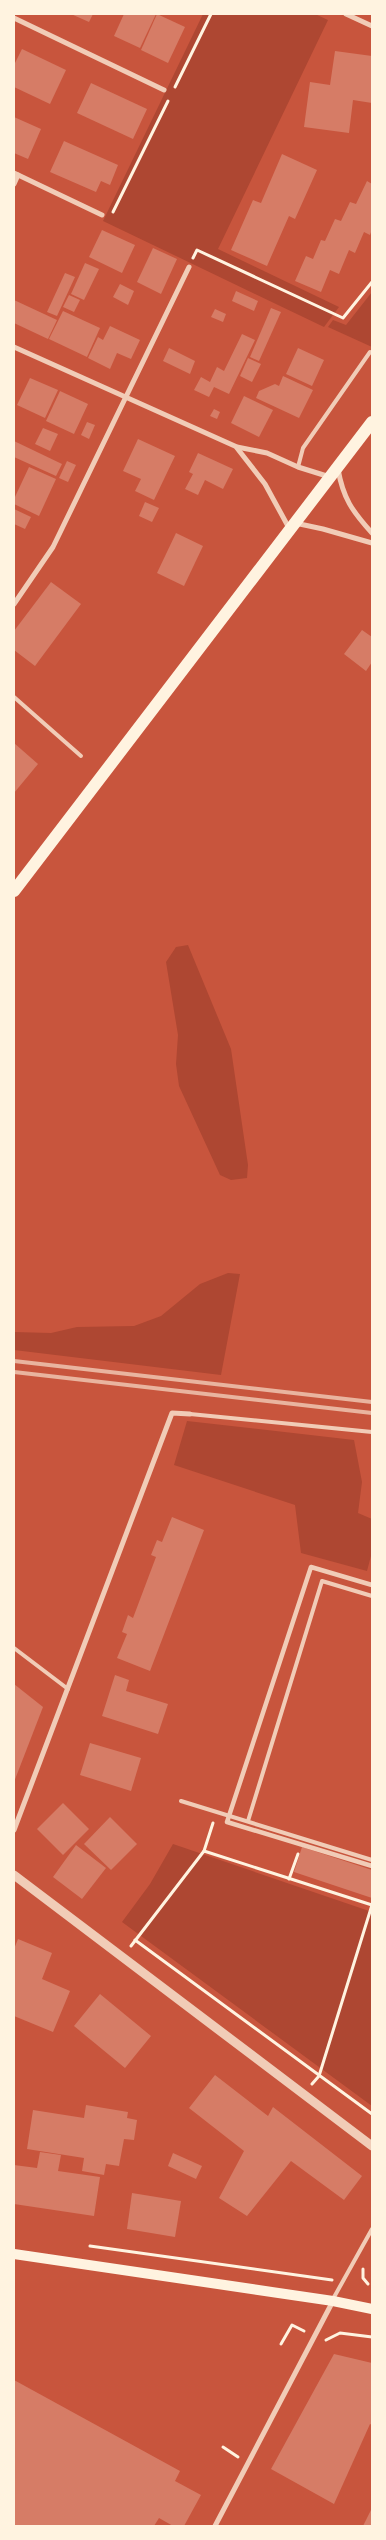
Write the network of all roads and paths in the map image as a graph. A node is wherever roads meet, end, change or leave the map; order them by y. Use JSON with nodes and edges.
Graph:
{"nodes":[{"id":1,"x":211,"y":14,"type":"edge"},
{"id":2,"x":346,"y":14,"type":"edge"},
{"id":3,"x":14,"y":18,"type":"edge"},
{"id":4,"x":372,"y":26,"type":"edge"},
{"id":5,"x":164,"y":90,"type":"dead end"},
{"id":6,"x":16,"y":174,"type":"edge"},
{"id":7,"x":14,"y":184,"type":"edge"},
{"id":8,"x":102,"y":215,"type":"joint"},
{"id":9,"x":189,"y":266,"type":"joint"},
{"id":10,"x":372,"y":282,"type":"edge"},
{"id":11,"x":14,"y":347,"type":"edge"},
{"id":12,"x":370,"y":352,"type":"dead end"},
{"id":13,"x":125,"y":398,"type":"junction"},
{"id":14,"x":372,"y":422,"type":"edge"},
{"id":15,"x":236,"y":447,"type":"junction"},
{"id":16,"x":298,"y":467,"type":"junction"},
{"id":17,"x":334,"y":472,"type":"junction"},
{"id":18,"x":292,"y":526,"type":"junction"},
{"id":19,"x":372,"y":533,"type":"edge"},
{"id":20,"x":372,"y":543,"type":"edge"},
{"id":21,"x":14,"y":604,"type":"edge"},
{"id":22,"x":14,"y":697,"type":"edge"},
{"id":23,"x":81,"y":756,"type":"dead end"},
{"id":24,"x":14,"y":891,"type":"edge"},
{"id":25,"x":190,"y":1414,"type":"joint"},
{"id":26,"x":372,"y":1432,"type":"edge"},
{"id":27,"x":372,"y":1585,"type":"edge"},
{"id":28,"x":372,"y":1596,"type":"edge"},
{"id":29,"x":14,"y":1648,"type":"edge"},
{"id":30,"x":68,"y":1688,"type":"junction"},
{"id":31,"x":181,"y":1801,"type":"dead end"},
{"id":32,"x":216,"y":1812,"type":"junction"},
{"id":33,"x":229,"y":1816,"type":"junction"},
{"id":34,"x":248,"y":1821,"type":"junction"},
{"id":35,"x":14,"y":1830,"type":"edge"},
{"id":36,"x":301,"y":1844,"type":"junction"},
{"id":37,"x":204,"y":1851,"type":"junction"},
{"id":38,"x":372,"y":1860,"type":"edge"},
{"id":39,"x":372,"y":1866,"type":"edge"},
{"id":40,"x":14,"y":1875,"type":"edge"},
{"id":41,"x":289,"y":1879,"type":"junction"},
{"id":42,"x":372,"y":1905,"type":"edge"},
{"id":43,"x":135,"y":1940,"type":"junction"},
{"id":44,"x":122,"y":1958,"type":"junction"},
{"id":45,"x":319,"y":2076,"type":"junction"},
{"id":46,"x":304,"y":2093,"type":"junction"},
{"id":47,"x":372,"y":2114,"type":"edge"},
{"id":48,"x":372,"y":2146,"type":"edge"},
{"id":49,"x":372,"y":2229,"type":"edge"},
{"id":50,"x":90,"y":2246,"type":"dead end"},
{"id":51,"x":14,"y":2254,"type":"edge"},
{"id":52,"x":342,"y":2282,"type":"junction"},
{"id":53,"x":333,"y":2301,"type":"junction"},
{"id":54,"x":372,"y":2309,"type":"edge"},
{"id":55,"x":358,"y":2335,"type":"dead end"},
{"id":56,"x":372,"y":2337,"type":"edge"},
{"id":57,"x":215,"y":2526,"type":"edge"}],
"edges":[{"from":1,"to":8,"type":"path"},
{"from":2,"to":4,"type":"street"},
{"from":3,"to":5,"type":"street"},
{"from":6,"to":7,"type":"street"},
{"from":6,"to":8,"type":"street"},
{"from":9,"to":10,"type":"path"},
{"from":9,"to":13,"type":"street"},
{"from":11,"to":13,"type":"street"},
{"from":12,"to":16,"type":"lane"},
{"from":13,"to":15,"type":"street"},
{"from":13,"to":21,"type":"street"},
{"from":14,"to":17,"type":"main road"},
{"from":15,"to":16,"type":"street"},
{"from":15,"to":18,"type":"street"},
{"from":16,"to":17,"type":"street"},
{"from":17,"to":18,"type":"main road"},
{"from":17,"to":19,"type":"street"},
{"from":18,"to":20,"type":"street"},
{"from":18,"to":24,"type":"main road"},
{"from":22,"to":23,"type":"lane"},
{"from":25,"to":26,"type":"lane"},
{"from":25,"to":30,"type":"street"},
{"from":27,"to":33,"type":"street"},
{"from":28,"to":34,"type":"lane"},
{"from":29,"to":30,"type":"lane"},
{"from":30,"to":35,"type":"street"},
{"from":31,"to":32,"type":"lane"},
{"from":32,"to":33,"type":"lane"},
{"from":32,"to":37,"type":"path"},
{"from":33,"to":34,"type":"lane"},
{"from":33,"to":36,"type":"street"},
{"from":34,"to":38,"type":"lane"},
{"from":36,"to":39,"type":"street"},
{"from":36,"to":41,"type":"path"},
{"from":37,"to":41,"type":"path"},
{"from":37,"to":43,"type":"path"},
{"from":40,"to":44,"type":"street"},
{"from":41,"to":42,"type":"path"},
{"from":42,"to":45,"type":"path"},
{"from":43,"to":44,"type":"path"},
{"from":43,"to":45,"type":"path"},
{"from":44,"to":46,"type":"street"},
{"from":45,"to":46,"type":"path"},
{"from":45,"to":47,"type":"path"},
{"from":46,"to":48,"type":"street"},
{"from":49,"to":52,"type":"lane"},
{"from":50,"to":52,"type":"path"},
{"from":51,"to":53,"type":"main road"},
{"from":52,"to":53,"type":"lane"},
{"from":53,"to":54,"type":"main road"},
{"from":53,"to":57,"type":"street"},
{"from":55,"to":56,"type":"path"}]}
